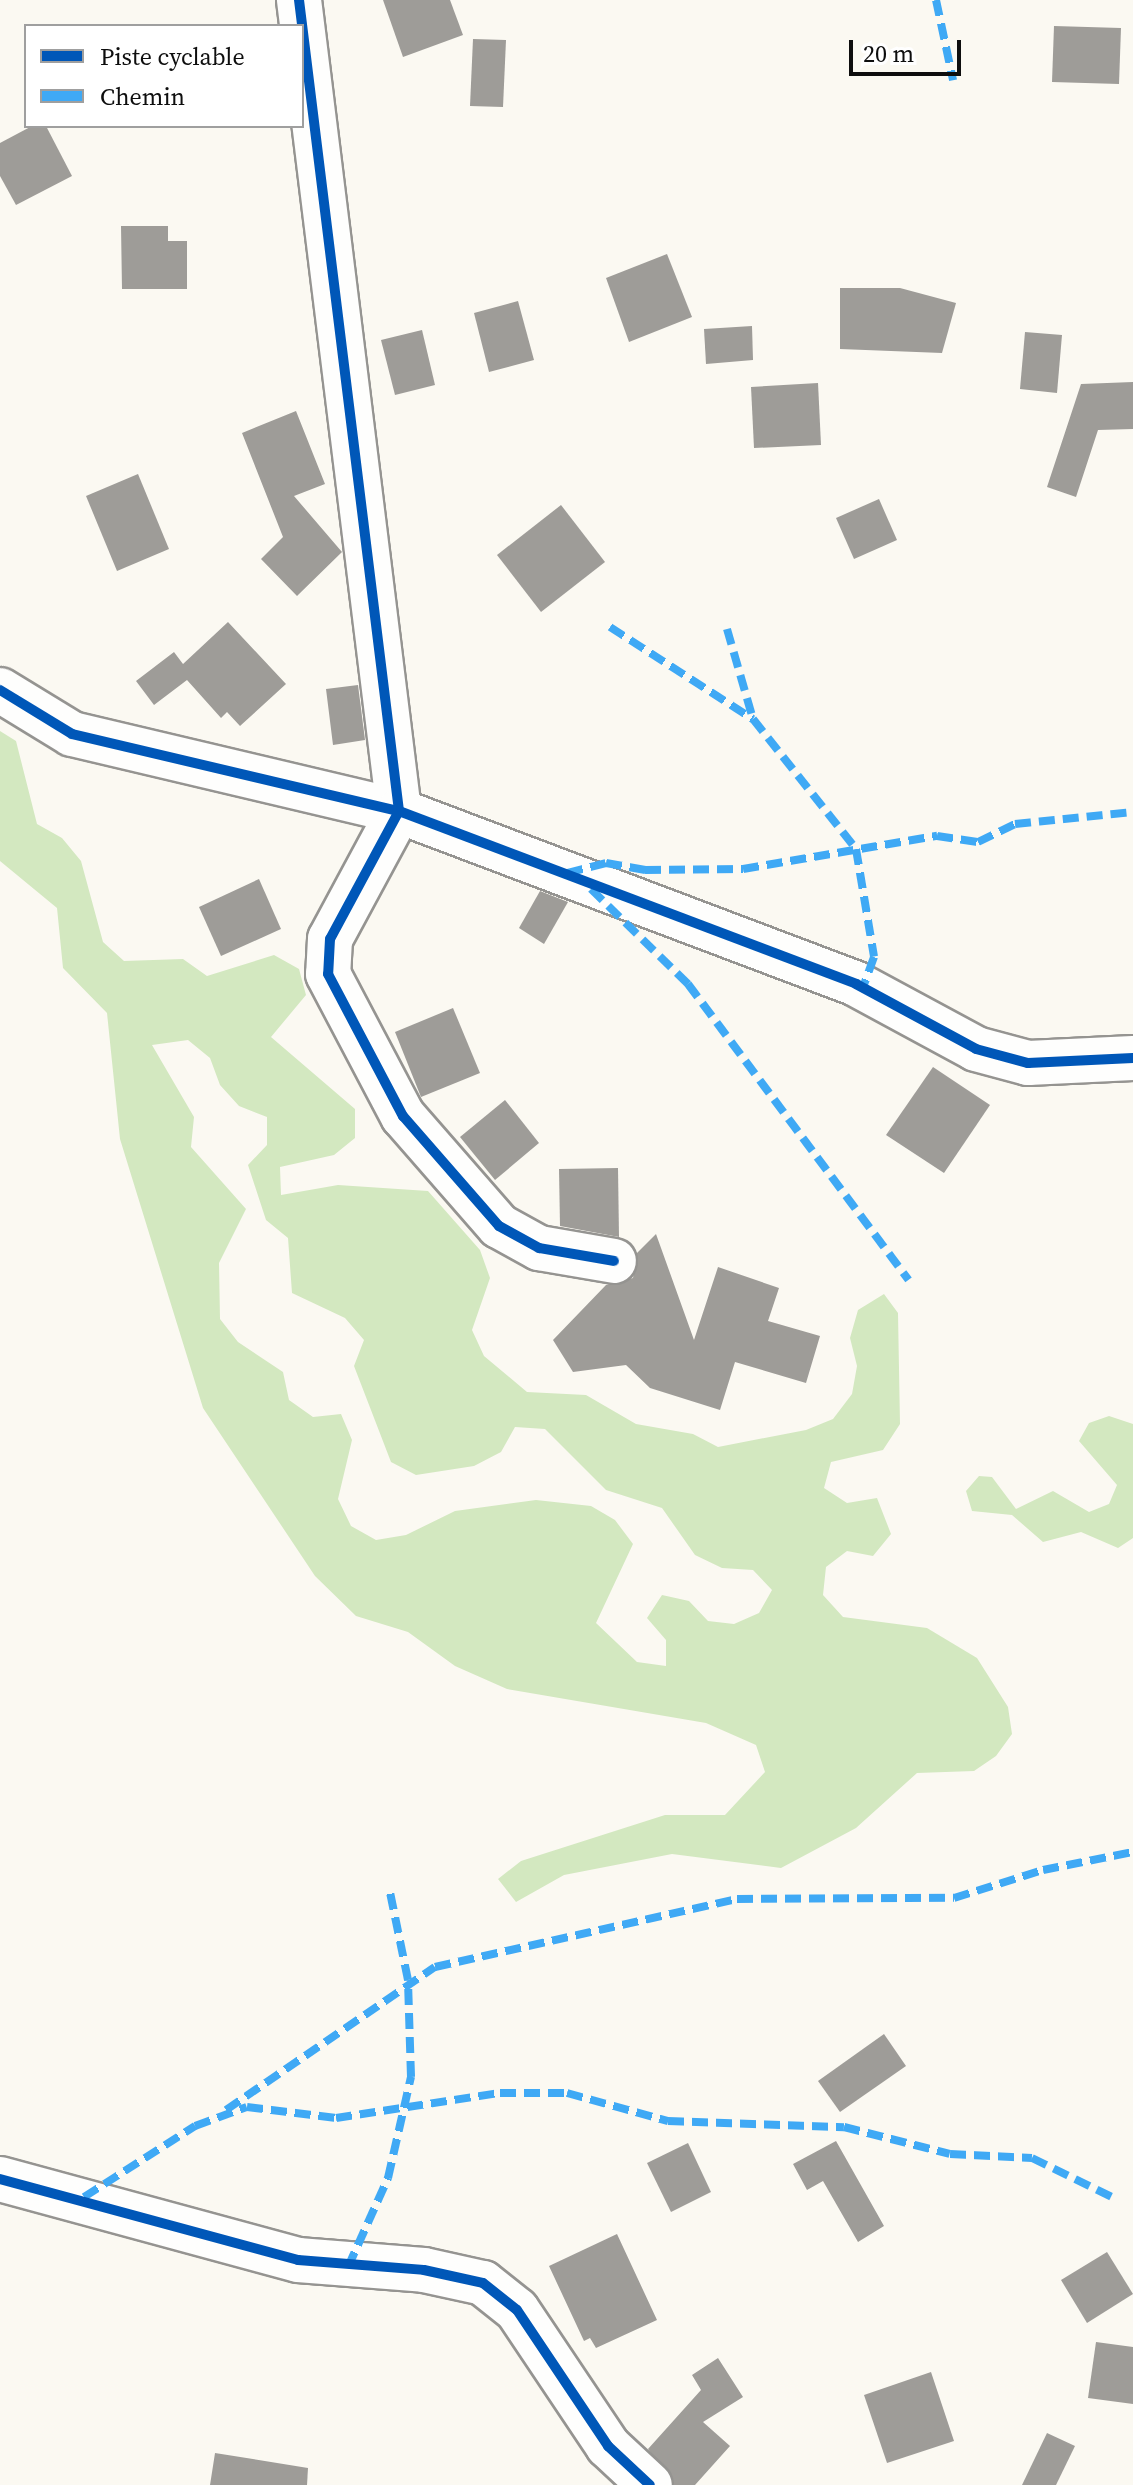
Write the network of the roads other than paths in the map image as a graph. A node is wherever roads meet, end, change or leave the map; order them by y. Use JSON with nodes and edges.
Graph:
{"nodes":[{"id":1,"x":299,"y":0,"type":"edge"},
{"id":2,"x":302,"y":24,"type":"edge"},
{"id":3,"x":304,"y":41,"type":"edge"},
{"id":4,"x":0,"y":690,"type":"edge"},
{"id":5,"x":399,"y":811,"type":"junction"},
{"id":6,"x":1133,"y":1058,"type":"edge"},
{"id":7,"x":614,"y":1261,"type":"dead end"},
{"id":8,"x":0,"y":2179,"type":"edge"},
{"id":9,"x":650,"y":2485,"type":"edge"}],
"edges":[{"from":1,"to":2,"type":"street"},
{"from":3,"to":5,"type":"street"},
{"from":4,"to":5,"type":"street"},
{"from":5,"to":6,"type":"street"},
{"from":5,"to":7,"type":"street"},
{"from":8,"to":9,"type":"street"}]}
